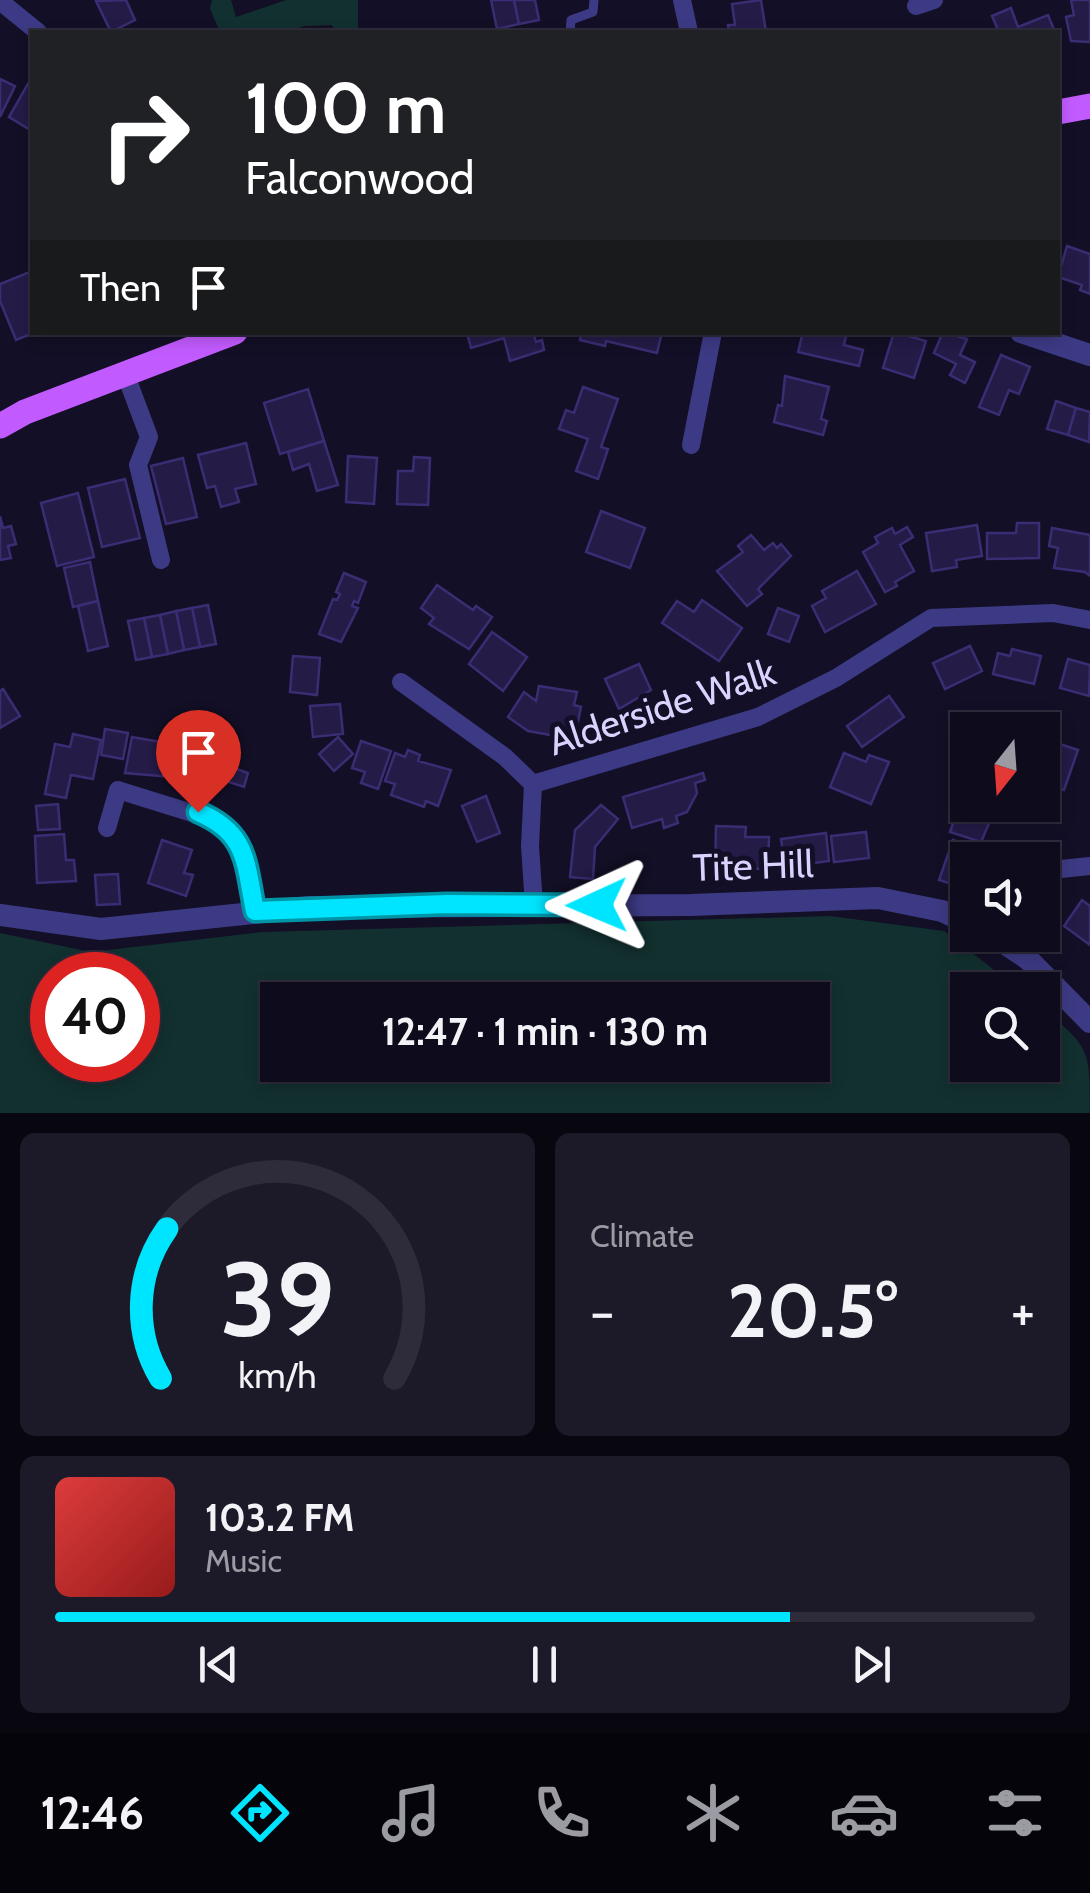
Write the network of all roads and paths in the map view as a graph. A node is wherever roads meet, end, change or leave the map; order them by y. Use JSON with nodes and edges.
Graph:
{"nodes":[{"id":1,"x":594,"y":0,"type":"edge"},
{"id":2,"x":682,"y":0,"type":"edge"},
{"id":3,"x":2,"y":2,"type":"edge"},
{"id":4,"x":36,"y":30,"type":"edge"},
{"id":5,"x":570,"y":30,"type":"edge"},
{"id":6,"x":688,"y":30,"type":"edge"},
{"id":7,"x":1090,"y":106,"type":"edge"},
{"id":8,"x":1060,"y":112,"type":"edge"},
{"id":9,"x":228,"y":335,"type":"edge"},
{"id":10,"x":712,"y":335,"type":"edge"},
{"id":11,"x":1030,"y":335,"type":"edge"},
{"id":12,"x":1090,"y":355,"type":"edge"},
{"id":13,"x":125,"y":373,"type":"junction"},
{"id":14,"x":4,"y":422,"type":"edge"},
{"id":15,"x":691,"y":445,"type":"dead end"},
{"id":16,"x":161,"y":560,"type":"dead end"},
{"id":17,"x":1090,"y":620,"type":"edge"},
{"id":18,"x":401,"y":682,"type":"dead end"},
{"id":19,"x":533,"y":784,"type":"junction"},
{"id":20,"x":108,"y":828,"type":"dead end"},
{"id":21,"x":1090,"y":866,"type":"edge"},
{"id":22,"x":1060,"y":869,"type":"edge"},
{"id":23,"x":534,"y":906,"type":"junction"},
{"id":24,"x":255,"y":911,"type":"junction"},
{"id":25,"x":950,"y":914,"type":"edge"},
{"id":26,"x":0,"y":915,"type":"edge"},
{"id":27,"x":1018,"y":952,"type":"edge"},
{"id":28,"x":1090,"y":1022,"type":"edge"}],
"edges":[{"from":1,"to":5,"type":"lane"},
{"from":2,"to":6,"type":"street"},
{"from":3,"to":4,"type":"street"},
{"from":7,"to":8,"type":"main road"},
{"from":9,"to":13,"type":"main road"},
{"from":10,"to":15,"type":"street"},
{"from":11,"to":12,"type":"street"},
{"from":13,"to":14,"type":"main road"},
{"from":13,"to":16,"type":"street"},
{"from":17,"to":19,"type":"street","name":"Alderside Walk"},
{"from":18,"to":19,"type":"street"},
{"from":19,"to":23,"type":"street"},
{"from":20,"to":24,"type":"street"},
{"from":21,"to":22,"type":"street"},
{"from":23,"to":24,"type":"street","name":"Tite Hill"},
{"from":23,"to":25,"type":"street","name":"Tite Hill"},
{"from":24,"to":26,"type":"street","name":"Tite Hill"},
{"from":27,"to":28,"type":"street"}]}
